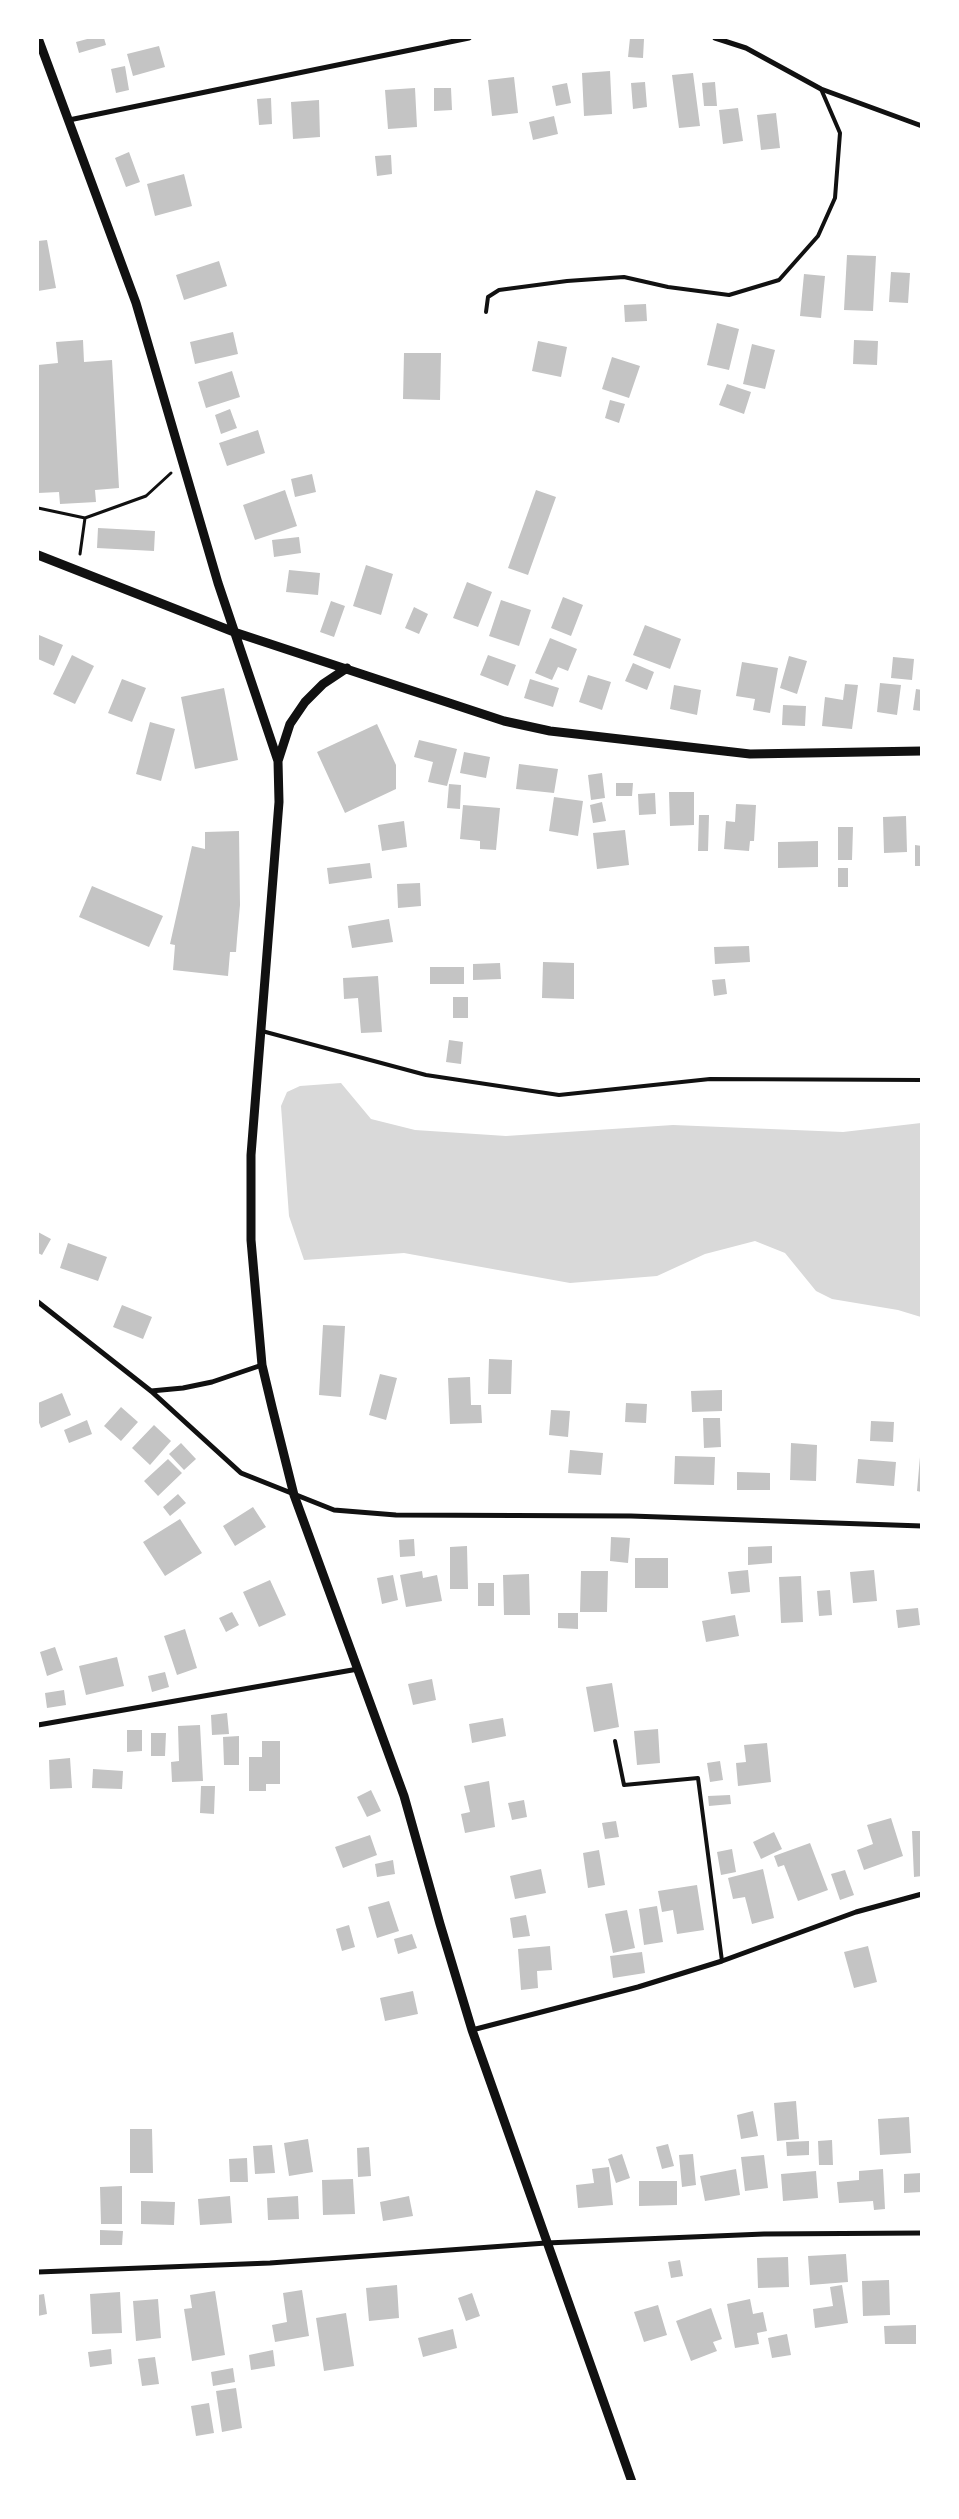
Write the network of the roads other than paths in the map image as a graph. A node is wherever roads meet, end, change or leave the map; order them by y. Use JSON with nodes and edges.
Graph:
{"nodes":[{"id":1,"x":38,"y":38,"type":"edge"},
{"id":2,"x":469,"y":38,"type":"edge"},
{"id":3,"x":715,"y":38,"type":"edge"},
{"id":4,"x":821,"y":89,"type":"junction"},
{"id":5,"x":69,"y":120,"type":"junction"},
{"id":6,"x":922,"y":126,"type":"edge"},
{"id":7,"x":486,"y":312,"type":"dead end"},
{"id":8,"x":38,"y":556,"type":"edge"},
{"id":9,"x":234,"y":632,"type":"junction"},
{"id":10,"x":347,"y":668,"type":"junction"},
{"id":11,"x":922,"y":751,"type":"edge"},
{"id":12,"x":278,"y":761,"type":"junction"},
{"id":13,"x":260,"y":1031,"type":"junction"},
{"id":14,"x":922,"y":1080,"type":"edge"},
{"id":15,"x":38,"y":1302,"type":"edge"},
{"id":16,"x":262,"y":1365,"type":"junction"},
{"id":17,"x":151,"y":1391,"type":"junction"},
{"id":18,"x":294,"y":1495,"type":"junction"},
{"id":19,"x":922,"y":1526,"type":"edge"},
{"id":20,"x":359,"y":1669,"type":"junction"},
{"id":21,"x":38,"y":1725,"type":"edge"},
{"id":22,"x":615,"y":1741,"type":"dead end"},
{"id":23,"x":922,"y":1894,"type":"edge"},
{"id":24,"x":722,"y":1961,"type":"junction"},
{"id":25,"x":472,"y":2030,"type":"junction"},
{"id":26,"x":922,"y":2233,"type":"edge"},
{"id":27,"x":546,"y":2243,"type":"junction"},
{"id":28,"x":38,"y":2272,"type":"edge"},
{"id":29,"x":632,"y":2482,"type":"edge"}],
"edges":[{"from":1,"to":5,"type":"street"},
{"from":2,"to":5,"type":"street"},
{"from":3,"to":4,"type":"street"},
{"from":4,"to":6,"type":"street"},
{"from":4,"to":7,"type":"lane"},
{"from":5,"to":9,"type":"street"},
{"from":8,"to":9,"type":"street"},
{"from":9,"to":10,"type":"street"},
{"from":9,"to":12,"type":"street"},
{"from":10,"to":11,"type":"street"},
{"from":10,"to":12,"type":"street"},
{"from":12,"to":13,"type":"street"},
{"from":13,"to":14,"type":"lane"},
{"from":13,"to":16,"type":"street"},
{"from":15,"to":17,"type":"street"},
{"from":16,"to":17,"type":"street"},
{"from":16,"to":18,"type":"street"},
{"from":17,"to":18,"type":"street"},
{"from":18,"to":19,"type":"street"},
{"from":18,"to":20,"type":"street"},
{"from":20,"to":21,"type":"street"},
{"from":20,"to":25,"type":"street"},
{"from":22,"to":24,"type":"lane"},
{"from":23,"to":24,"type":"street"},
{"from":24,"to":25,"type":"street"},
{"from":25,"to":27,"type":"street"},
{"from":26,"to":27,"type":"street"},
{"from":27,"to":28,"type":"street"},
{"from":27,"to":29,"type":"street"}]}
